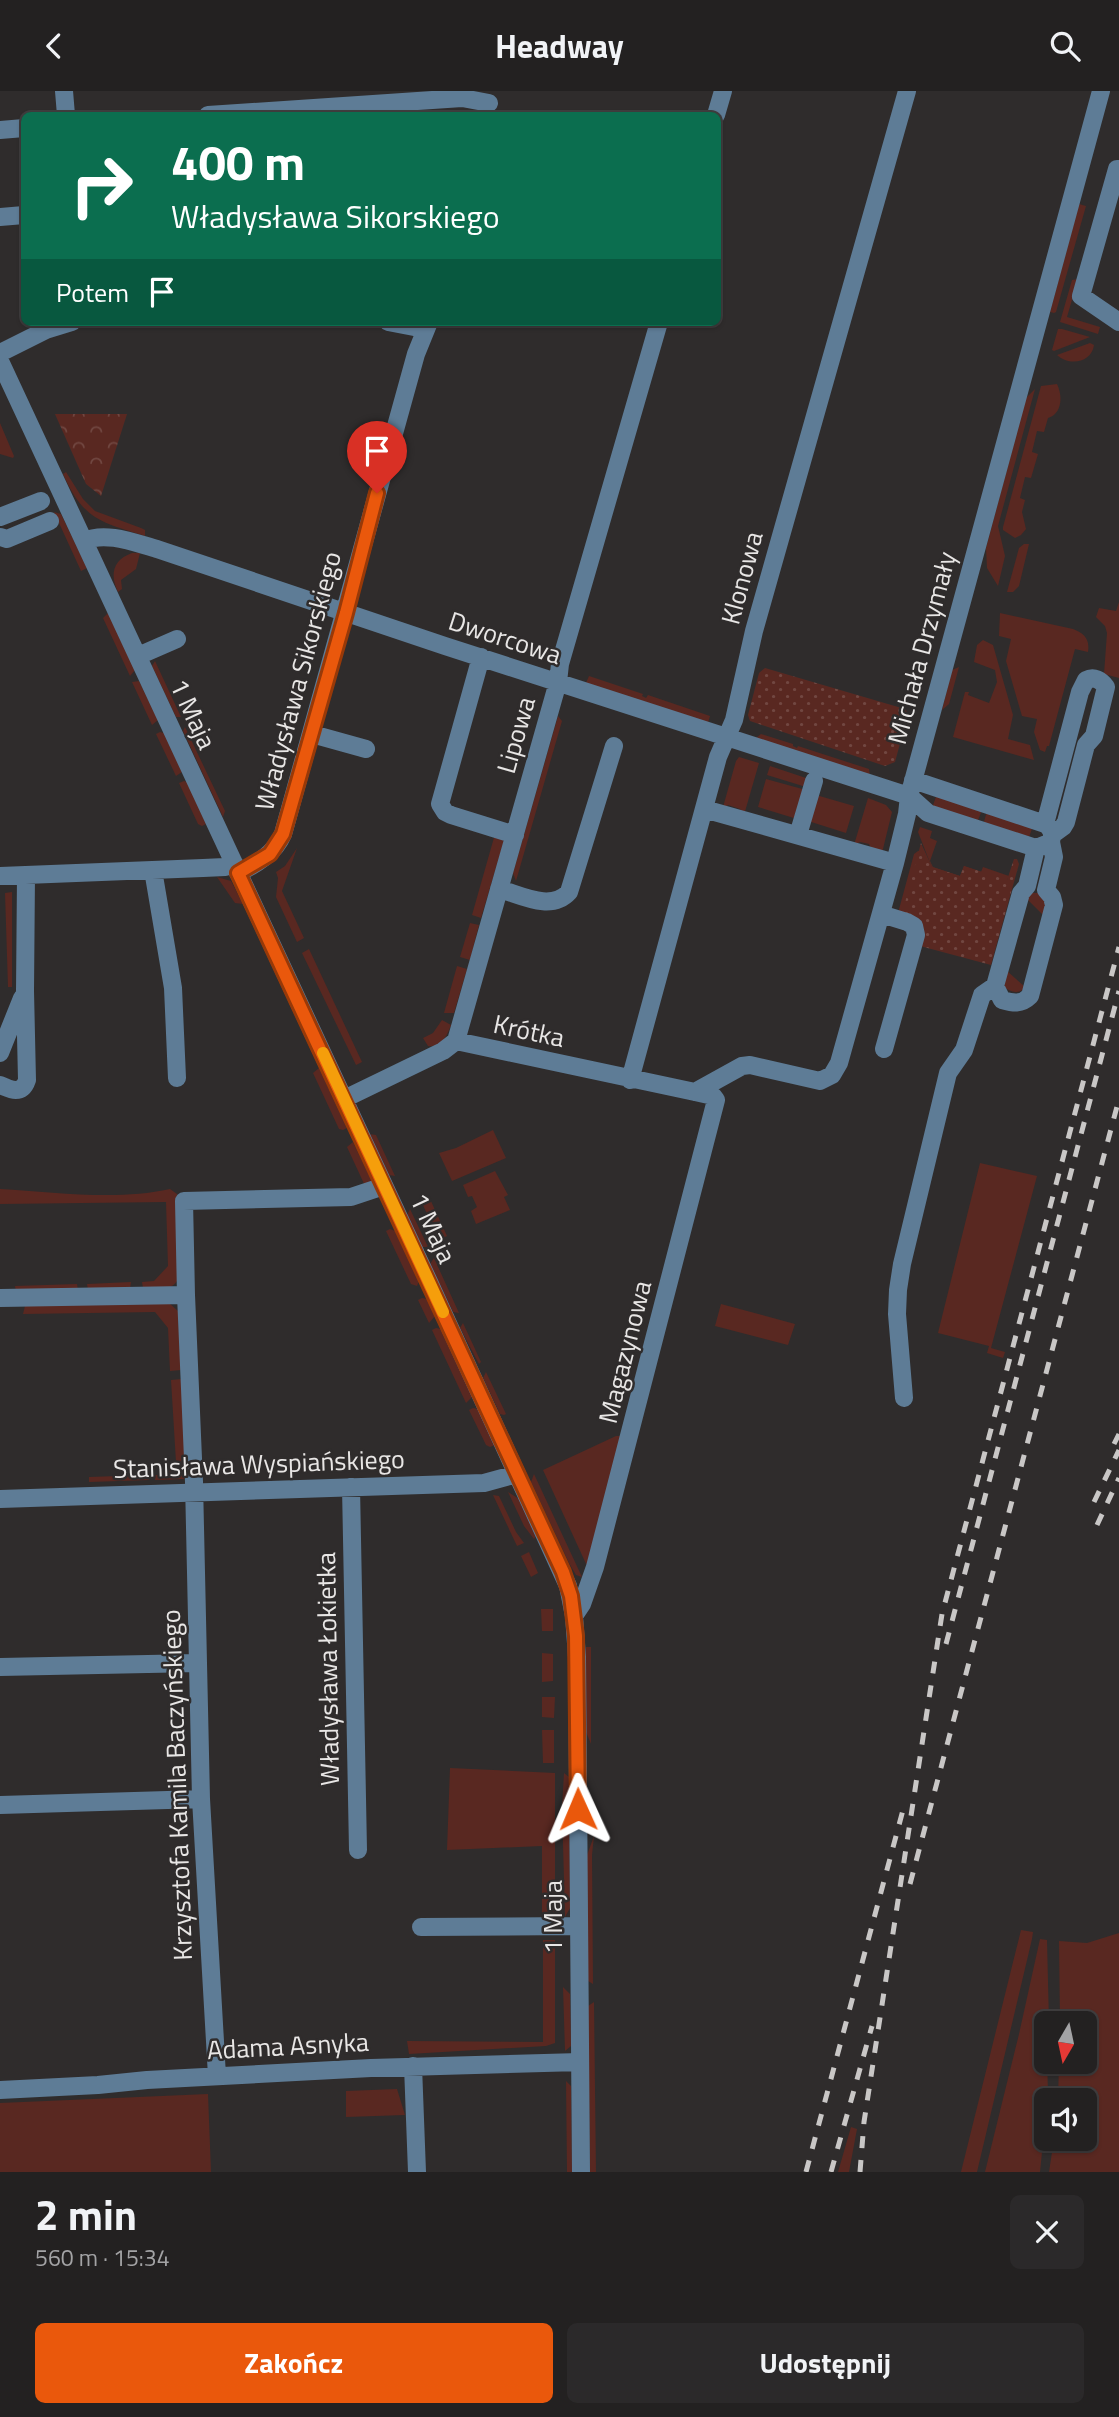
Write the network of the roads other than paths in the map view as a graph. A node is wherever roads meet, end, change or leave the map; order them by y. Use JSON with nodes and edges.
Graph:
{"nodes":[{"id":1,"x":64,"y":91,"type":"edge"},
{"id":2,"x":723,"y":91,"type":"edge"},
{"id":3,"x":907,"y":91,"type":"edge"},
{"id":4,"x":1101,"y":91,"type":"edge"},
{"id":5,"x":489,"y":103,"type":"edge"},
{"id":6,"x":66,"y":112,"type":"edge"},
{"id":7,"x":253,"y":112,"type":"edge"},
{"id":8,"x":717,"y":112,"type":"edge"},
{"id":9,"x":21,"y":128,"type":"edge"},
{"id":10,"x":0,"y":130,"type":"edge"},
{"id":11,"x":1118,"y":166,"type":"edge"},
{"id":12,"x":21,"y":215,"type":"edge"},
{"id":13,"x":0,"y":216,"type":"edge"},
{"id":14,"x":1119,"y":322,"type":"edge"},
{"id":15,"x":59,"y":326,"type":"edge"},
{"id":16,"x":426,"y":326,"type":"edge"},
{"id":17,"x":657,"y":326,"type":"edge"},
{"id":18,"x":0,"y":353,"type":"edge"},
{"id":19,"x":0,"y":361,"type":"edge"},
{"id":20,"x":5,"y":380,"type":"edge"},
{"id":21,"x":41,"y":501,"type":"dead end"},
{"id":22,"x":0,"y":517,"type":"edge"},
{"id":23,"x":50,"y":521,"type":"dead end"},
{"id":24,"x":2,"y":540,"type":"edge"},
{"id":25,"x":84,"y":541,"type":"junction"},
{"id":26,"x":346,"y":613,"type":"junction"},
{"id":27,"x":177,"y":639,"type":"dead end"},
{"id":28,"x":138,"y":656,"type":"junction"},
{"id":29,"x":481,"y":657,"type":"junction"},
{"id":30,"x":558,"y":683,"type":"junction"},
{"id":31,"x":312,"y":734,"type":"junction"},
{"id":32,"x":728,"y":738,"type":"junction"},
{"id":33,"x":614,"y":746,"type":"dead end"},
{"id":34,"x":366,"y":749,"type":"dead end"},
{"id":35,"x":814,"y":781,"type":"dead end"},
{"id":36,"x":911,"y":788,"type":"junction"},
{"id":37,"x":704,"y":809,"type":"junction"},
{"id":38,"x":515,"y":835,"type":"junction"},
{"id":39,"x":798,"y":835,"type":"junction"},
{"id":40,"x":1046,"y":837,"type":"junction"},
{"id":41,"x":895,"y":863,"type":"junction"},
{"id":42,"x":236,"y":868,"type":"junction"},
{"id":43,"x":153,"y":870,"type":"junction"},
{"id":44,"x":26,"y":875,"type":"junction"},
{"id":45,"x":0,"y":876,"type":"edge"},
{"id":46,"x":1027,"y":885,"type":"junction"},
{"id":47,"x":499,"y":889,"type":"junction"},
{"id":48,"x":1046,"y":890,"type":"junction"},
{"id":49,"x":881,"y":914,"type":"junction"},
{"id":50,"x":995,"y":986,"type":"junction"},
{"id":51,"x":25,"y":991,"type":"junction"},
{"id":52,"x":456,"y":1041,"type":"junction"},
{"id":53,"x":884,"y":1049,"type":"dead end"},
{"id":54,"x":0,"y":1053,"type":"edge"},
{"id":55,"x":177,"y":1078,"type":"dead end"},
{"id":56,"x":631,"y":1080,"type":"junction"},
{"id":57,"x":0,"y":1085,"type":"edge"},
{"id":58,"x":695,"y":1091,"type":"junction"},
{"id":59,"x":715,"y":1098,"type":"joint"},
{"id":60,"x":344,"y":1100,"type":"junction"},
{"id":61,"x":384,"y":1186,"type":"junction"},
{"id":62,"x":186,"y":1295,"type":"junction"},
{"id":63,"x":0,"y":1298,"type":"edge"},
{"id":64,"x":904,"y":1398,"type":"dead end"},
{"id":65,"x":517,"y":1473,"type":"junction"},
{"id":66,"x":351,"y":1487,"type":"junction"},
{"id":67,"x":194,"y":1492,"type":"junction"},
{"id":68,"x":0,"y":1499,"type":"edge"},
{"id":69,"x":574,"y":1616,"type":"junction"},
{"id":70,"x":197,"y":1663,"type":"junction"},
{"id":71,"x":0,"y":1667,"type":"edge"},
{"id":72,"x":201,"y":1799,"type":"junction"},
{"id":73,"x":0,"y":1805,"type":"edge"},
{"id":74,"x":358,"y":1850,"type":"dead end"},
{"id":75,"x":579,"y":1926,"type":"junction"},
{"id":76,"x":421,"y":1927,"type":"dead end"},
{"id":77,"x":580,"y":2062,"type":"junction"},
{"id":78,"x":413,"y":2066,"type":"junction"},
{"id":79,"x":217,"y":2076,"type":"junction"},
{"id":80,"x":0,"y":2090,"type":"edge"},
{"id":81,"x":417,"y":2172,"type":"edge"},
{"id":82,"x":582,"y":2172,"type":"edge"}],
"edges":[{"from":1,"to":6,"type":"street"},
{"from":2,"to":8,"type":"street"},
{"from":3,"to":32,"type":"street","name":"Klonowa"},
{"from":4,"to":36,"type":"street","name":"Michała Drzymały"},
{"from":5,"to":7,"type":"street"},
{"from":9,"to":10,"type":"street"},
{"from":11,"to":14,"type":"street"},
{"from":12,"to":13,"type":"street"},
{"from":15,"to":18,"type":"street"},
{"from":16,"to":26,"type":"street","name":"Władysława Sikorskiego"},
{"from":17,"to":30,"type":"street","name":"Lipowa"},
{"from":19,"to":20,"type":"street","name":"1 Maja"},
{"from":20,"to":25,"type":"street","name":"1 Maja"},
{"from":21,"to":22,"type":"street"},
{"from":23,"to":24,"type":"street"},
{"from":25,"to":26,"type":"street","name":"Dworcowa"},
{"from":25,"to":28,"type":"street","name":"1 Maja"},
{"from":26,"to":29,"type":"street","name":"Dworcowa"},
{"from":26,"to":31,"type":"street","name":"Władysława Sikorskiego"},
{"from":27,"to":28,"type":"street"},
{"from":28,"to":42,"type":"street","name":"1 Maja"},
{"from":29,"to":30,"type":"street","name":"Dworcowa"},
{"from":29,"to":38,"type":"street"},
{"from":30,"to":32,"type":"street","name":"Dworcowa"},
{"from":30,"to":38,"type":"street","name":"Lipowa"},
{"from":31,"to":34,"type":"street"},
{"from":31,"to":42,"type":"street","name":"Władysława Sikorskiego"},
{"from":32,"to":36,"type":"street","name":"Dworcowa"},
{"from":32,"to":37,"type":"street","name":"Klonowa"},
{"from":33,"to":47,"type":"street"},
{"from":35,"to":39,"type":"street"},
{"from":36,"to":40,"type":"street","name":"Dworcowa"},
{"from":36,"to":40,"type":"street"},
{"from":36,"to":41,"type":"street","name":"Michała Drzymały"},
{"from":37,"to":39,"type":"street"},
{"from":37,"to":56,"type":"street","name":"Klonowa"},
{"from":38,"to":47,"type":"street","name":"Lipowa"},
{"from":39,"to":41,"type":"street"},
{"from":40,"to":40,"type":"street"},
{"from":40,"to":46,"type":"street"},
{"from":40,"to":48,"type":"street"},
{"from":41,"to":49,"type":"street","name":"Michała Drzymały"},
{"from":42,"to":43,"type":"street"},
{"from":42,"to":60,"type":"street","name":"1 Maja"},
{"from":43,"to":44,"type":"street"},
{"from":43,"to":55,"type":"street"},
{"from":44,"to":45,"type":"street"},
{"from":44,"to":51,"type":"street"},
{"from":46,"to":48,"type":"street"},
{"from":46,"to":50,"type":"street"},
{"from":47,"to":52,"type":"street","name":"Lipowa"},
{"from":48,"to":50,"type":"street"},
{"from":49,"to":53,"type":"street"},
{"from":49,"to":58,"type":"street","name":"Michała Drzymały"},
{"from":50,"to":64,"type":"street"},
{"from":51,"to":54,"type":"street"},
{"from":51,"to":57,"type":"street"},
{"from":52,"to":56,"type":"street","name":"Krótka"},
{"from":52,"to":60,"type":"street","name":"Krótka"},
{"from":56,"to":58,"type":"street","name":"Krótka"},
{"from":58,"to":59,"type":"street","name":"Krótka"},
{"from":59,"to":69,"type":"street","name":"Magazynowa"},
{"from":60,"to":61,"type":"street","name":"1 Maja"},
{"from":61,"to":62,"type":"street","name":"Krzysztofa Kamila Baczyńskiego"},
{"from":61,"to":65,"type":"street","name":"1 Maja"},
{"from":62,"to":63,"type":"street"},
{"from":62,"to":67,"type":"street","name":"Krzysztofa Kamila Baczyńskiego"},
{"from":65,"to":66,"type":"street","name":"Stanisława Wyspiańskiego"},
{"from":65,"to":69,"type":"street","name":"1 Maja"},
{"from":66,"to":67,"type":"street","name":"Stanisława Wyspiańskiego"},
{"from":66,"to":74,"type":"street","name":"Władysława Łokietka"},
{"from":67,"to":68,"type":"street","name":"Stanisława Wyspiańskiego"},
{"from":67,"to":70,"type":"street","name":"Krzysztofa Kamila Baczyńskiego"},
{"from":69,"to":75,"type":"street","name":"1 Maja"},
{"from":70,"to":71,"type":"street"},
{"from":70,"to":72,"type":"street","name":"Krzysztofa Kamila Baczyńskiego"},
{"from":72,"to":73,"type":"street"},
{"from":72,"to":79,"type":"street","name":"Krzysztofa Kamila Baczyńskiego"},
{"from":75,"to":76,"type":"street"},
{"from":75,"to":77,"type":"street","name":"1 Maja"},
{"from":77,"to":78,"type":"street","name":"Adama Asnyka"},
{"from":77,"to":82,"type":"street","name":"1 Maja"},
{"from":78,"to":79,"type":"street","name":"Adama Asnyka"},
{"from":78,"to":81,"type":"street"},
{"from":79,"to":80,"type":"street","name":"Adama Asnyka"}]}
